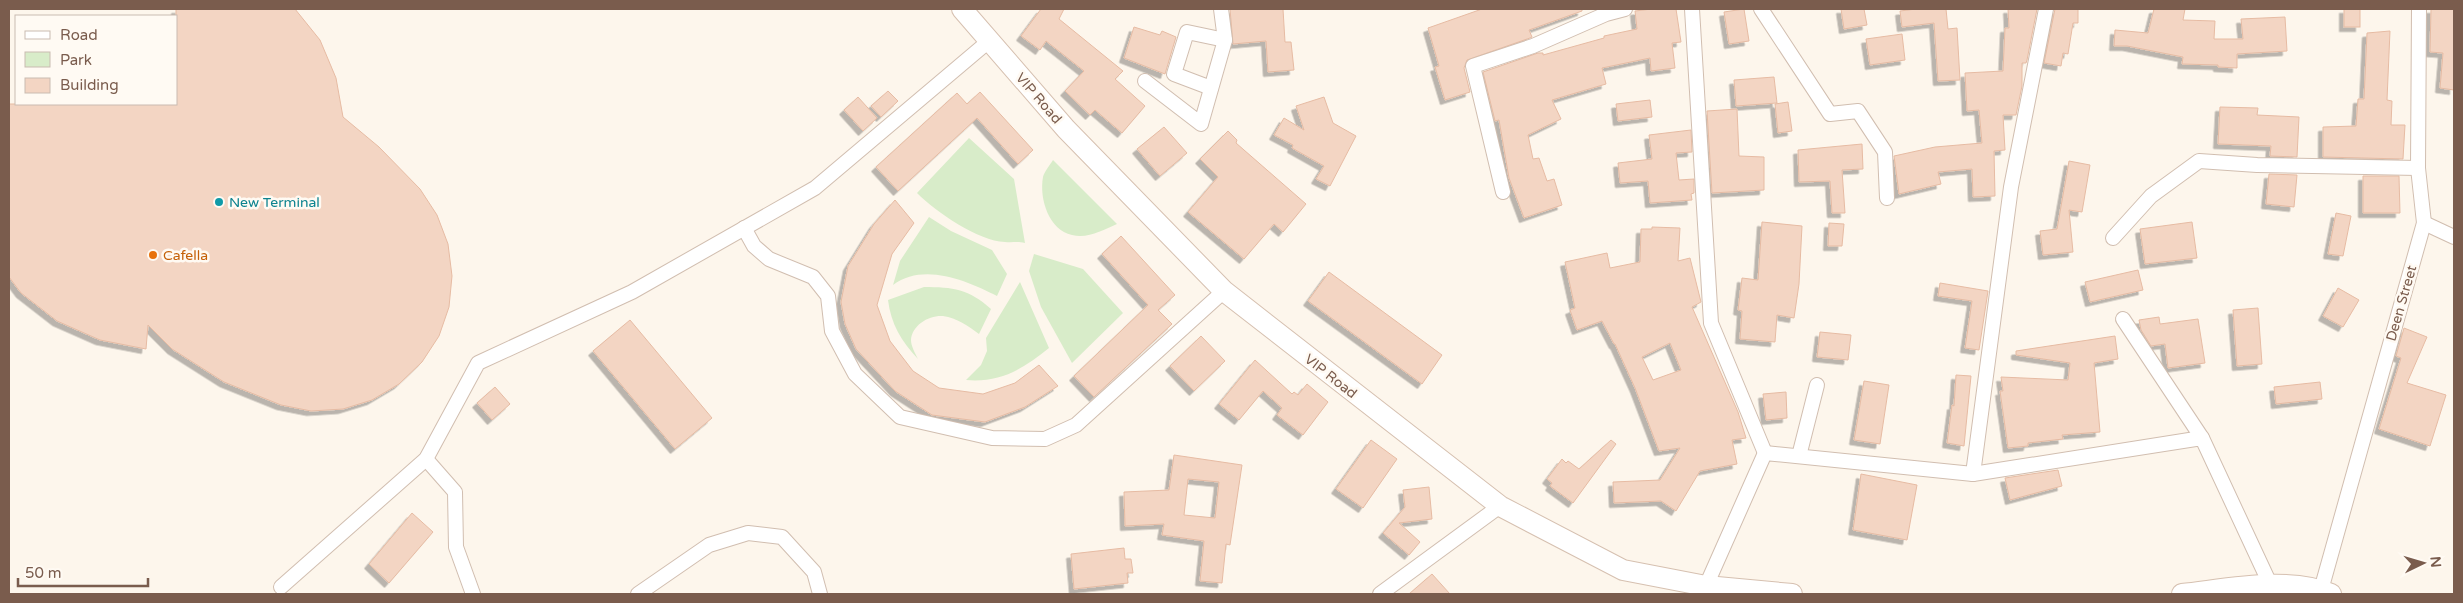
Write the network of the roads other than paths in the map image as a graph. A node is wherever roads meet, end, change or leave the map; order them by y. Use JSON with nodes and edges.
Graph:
{"nodes":[{"id":1,"x":962,"y":9,"type":"edge"},
{"id":2,"x":1221,"y":9,"type":"edge"},
{"id":3,"x":1625,"y":9,"type":"edge"},
{"id":4,"x":1692,"y":9,"type":"edge"},
{"id":5,"x":1761,"y":9,"type":"edge"},
{"id":6,"x":2046,"y":9,"type":"edge"},
{"id":7,"x":2419,"y":9,"type":"edge"},
{"id":8,"x":1225,"y":40,"type":"junction"},
{"id":9,"x":989,"y":41,"type":"junction"},
{"id":10,"x":1145,"y":81,"type":"dead end"},
{"id":11,"x":1211,"y":88,"type":"junction"},
{"id":12,"x":2418,"y":168,"type":"junction"},
{"id":13,"x":1503,"y":192,"type":"dead end"},
{"id":14,"x":1887,"y":198,"type":"dead end"},
{"id":15,"x":2424,"y":224,"type":"junction"},
{"id":16,"x":744,"y":228,"type":"junction"},
{"id":17,"x":2454,"y":237,"type":"edge"},
{"id":18,"x":2113,"y":238,"type":"dead end"},
{"id":19,"x":1224,"y":291,"type":"junction"},
{"id":20,"x":2123,"y":319,"type":"dead end"},
{"id":21,"x":1817,"y":385,"type":"dead end"},
{"id":22,"x":2202,"y":438,"type":"junction"},
{"id":23,"x":1765,"y":453,"type":"junction"},
{"id":24,"x":1799,"y":456,"type":"junction"},
{"id":25,"x":426,"y":459,"type":"junction"},
{"id":26,"x":1973,"y":474,"type":"junction"},
{"id":27,"x":1500,"y":506,"type":"junction"},
{"id":28,"x":2270,"y":584,"type":"junction"},
{"id":29,"x":281,"y":586,"type":"dead end"},
{"id":30,"x":1707,"y":590,"type":"edge"},
{"id":31,"x":2326,"y":592,"type":"edge"},
{"id":32,"x":473,"y":594,"type":"edge"},
{"id":33,"x":638,"y":594,"type":"edge"},
{"id":34,"x":820,"y":594,"type":"edge"},
{"id":35,"x":1380,"y":594,"type":"edge"},
{"id":36,"x":1792,"y":594,"type":"edge"},
{"id":37,"x":2182,"y":594,"type":"edge"}],
"edges":[{"from":1,"to":9,"type":"main road","name":"VIP Road"},
{"from":2,"to":8,"type":"street"},
{"from":3,"to":13,"type":"street"},
{"from":4,"to":23,"type":"street"},
{"from":5,"to":14,"type":"street"},
{"from":6,"to":26,"type":"street"},
{"from":7,"to":12,"type":"street","name":"Deen Street"},
{"from":8,"to":11,"type":"street"},
{"from":8,"to":11,"type":"street"},
{"from":9,"to":16,"type":"street"},
{"from":9,"to":19,"type":"main road","name":"VIP Road"},
{"from":10,"to":11,"type":"street"},
{"from":12,"to":15,"type":"street","name":"Deen Street"},
{"from":12,"to":18,"type":"street"},
{"from":15,"to":17,"type":"street"},
{"from":15,"to":31,"type":"street","name":"Deen Street"},
{"from":16,"to":19,"type":"street"},
{"from":16,"to":25,"type":"street"},
{"from":19,"to":27,"type":"main road","name":"VIP Road"},
{"from":20,"to":22,"type":"street"},
{"from":21,"to":24,"type":"street"},
{"from":22,"to":26,"type":"street"},
{"from":22,"to":28,"type":"street"},
{"from":23,"to":24,"type":"street"},
{"from":23,"to":30,"type":"street"},
{"from":24,"to":26,"type":"street"},
{"from":25,"to":29,"type":"street"},
{"from":25,"to":32,"type":"street"},
{"from":27,"to":30,"type":"main road","name":"VIP Road"},
{"from":27,"to":35,"type":"street"},
{"from":28,"to":31,"type":"main road"},
{"from":28,"to":37,"type":"main road"},
{"from":30,"to":36,"type":"main road","name":"VIP Road"},
{"from":33,"to":34,"type":"street"}]}
